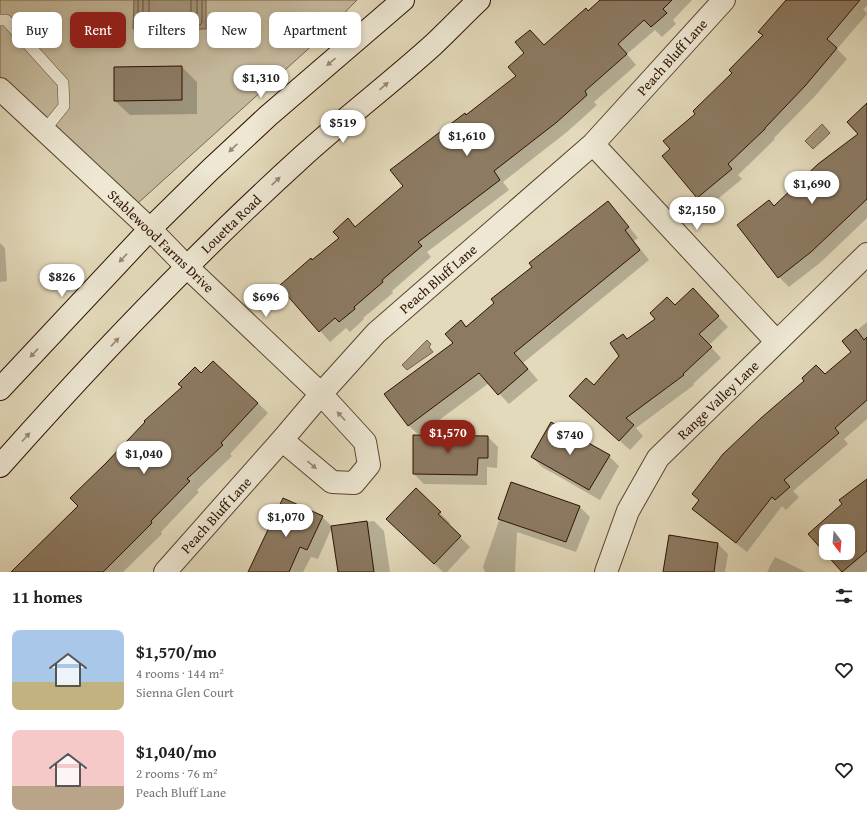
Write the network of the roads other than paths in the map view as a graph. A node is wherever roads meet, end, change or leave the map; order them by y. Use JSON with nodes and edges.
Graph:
{"nodes":[{"id":1,"x":403,"y":0,"type":"edge"},
{"id":2,"x":478,"y":0,"type":"edge"},
{"id":3,"x":724,"y":0,"type":"edge"},
{"id":4,"x":0,"y":20,"type":"edge"},
{"id":5,"x":0,"y":89,"type":"edge"},
{"id":6,"x":44,"y":131,"type":"junction"},
{"id":7,"x":592,"y":144,"type":"junction"},
{"id":8,"x":150,"y":229,"type":"junction"},
{"id":9,"x":867,"y":254,"type":"edge"},
{"id":10,"x":187,"y":267,"type":"junction"},
{"id":11,"x":777,"y":342,"type":"junction"},
{"id":12,"x":0,"y":389,"type":"edge"},
{"id":13,"x":321,"y":394,"type":"junction"},
{"id":14,"x":282,"y":440,"type":"junction"},
{"id":15,"x":0,"y":466,"type":"edge"},
{"id":16,"x":165,"y":572,"type":"edge"},
{"id":17,"x":606,"y":572,"type":"edge"}],
"edges":[{"from":1,"to":8,"type":"street","one_way":true},
{"from":10,"to":2,"type":"street","name":"Louetta Road","one_way":true},
{"from":3,"to":7,"type":"street","name":"Peach Bluff Lane"},
{"from":4,"to":6,"type":"lane"},
{"from":5,"to":6,"type":"street","name":"Stablewood Farms Drive"},
{"from":6,"to":8,"type":"street","name":"Stablewood Farms Drive"},
{"from":7,"to":11,"type":"street"},
{"from":7,"to":13,"type":"street","name":"Peach Bluff Lane"},
{"from":8,"to":10,"type":"street","name":"Stablewood Farms Drive"},
{"from":8,"to":12,"type":"street","one_way":true},
{"from":9,"to":11,"type":"street","name":"Range Valley Lane"},
{"from":10,"to":13,"type":"street","name":"Stablewood Farms Drive"},
{"from":15,"to":10,"type":"street","name":"Louetta Road","one_way":true},
{"from":11,"to":17,"type":"street","name":"Range Valley Lane"},
{"from":13,"to":14,"type":"street","name":"Peach Bluff Lane"},
{"from":14,"to":13,"type":"street","name":"Stablewood Farms Drive","one_way":true},
{"from":14,"to":16,"type":"street","name":"Peach Bluff Lane"}]}
